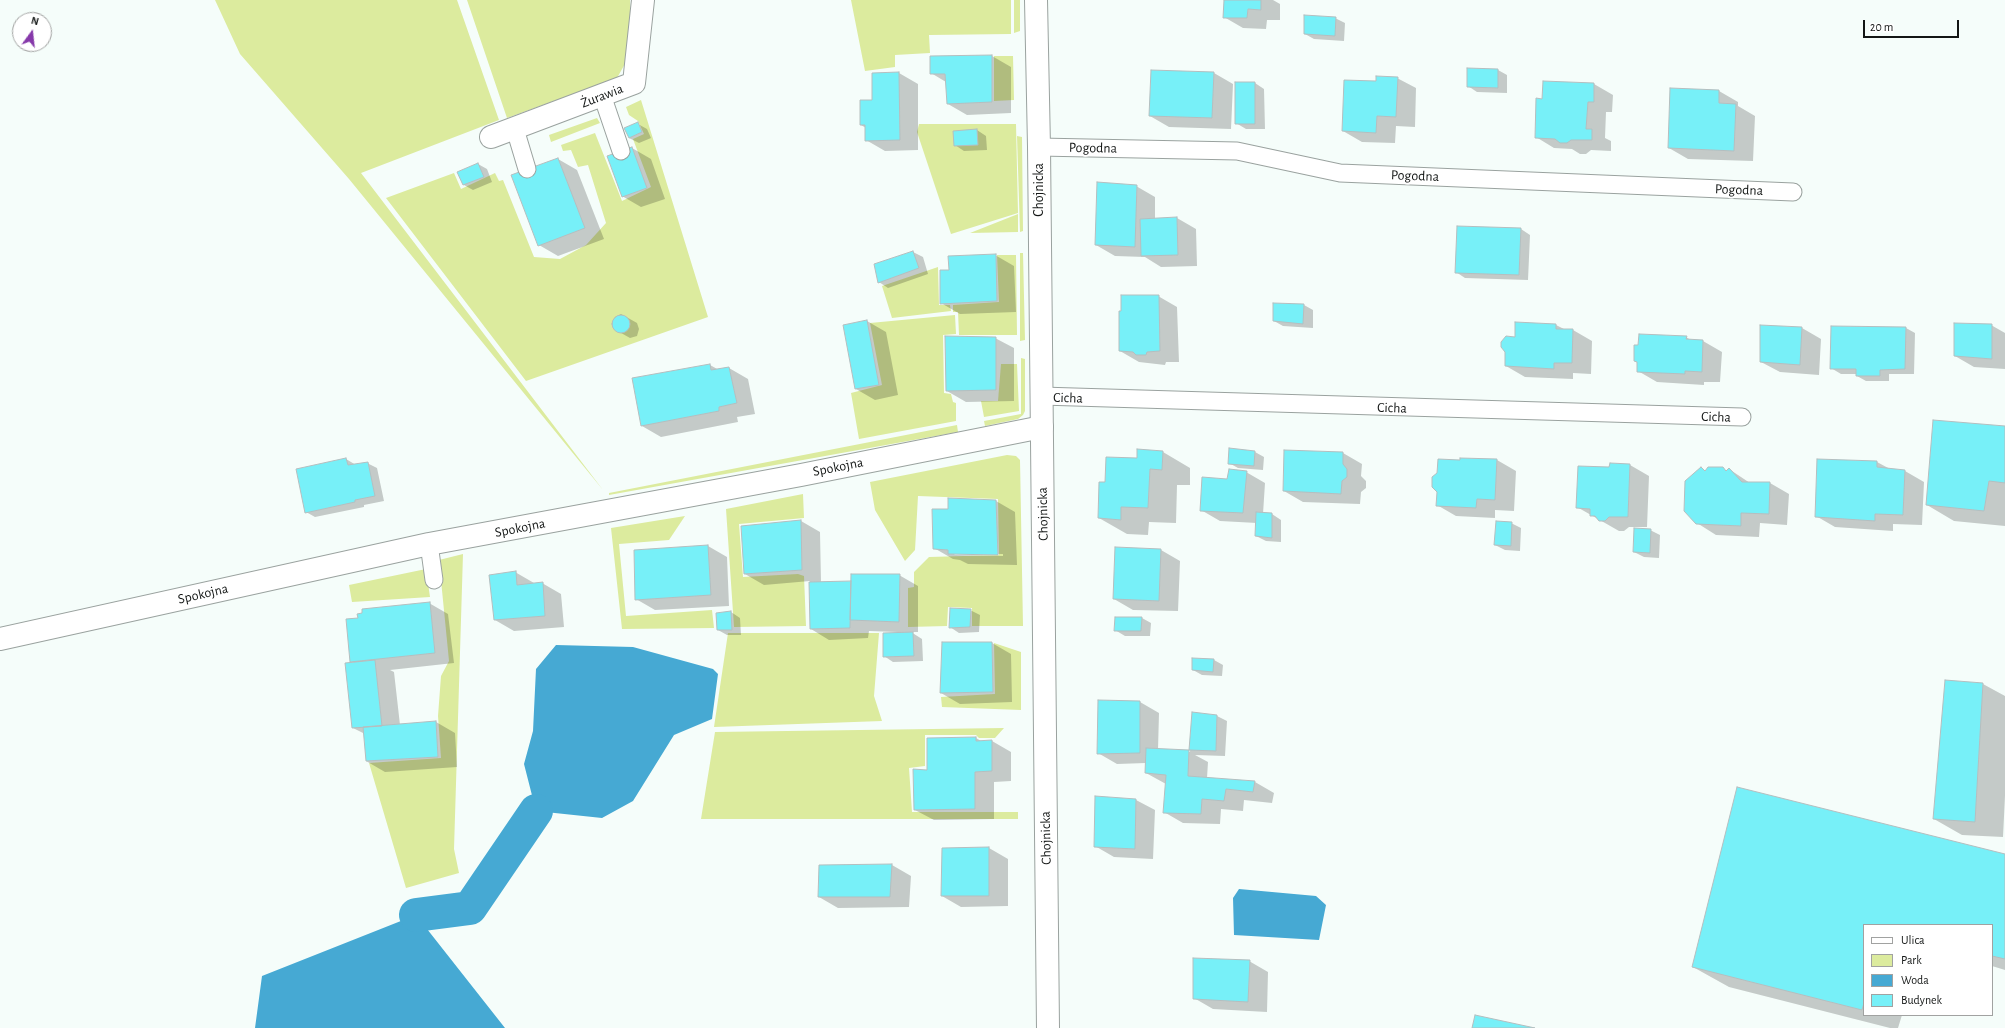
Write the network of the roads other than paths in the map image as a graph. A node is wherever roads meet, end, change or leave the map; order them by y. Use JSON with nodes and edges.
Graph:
{"nodes":[{"id":1,"x":643,"y":0,"type":"edge"},
{"id":2,"x":1036,"y":0,"type":"edge"},
{"id":3,"x":602,"y":95,"type":"junction"},
{"id":4,"x":515,"y":129,"type":"junction"},
{"id":5,"x":491,"y":137,"type":"dead end"},
{"id":6,"x":1039,"y":147,"type":"junction"},
{"id":7,"x":621,"y":151,"type":"dead end"},
{"id":8,"x":528,"y":169,"type":"dead end"},
{"id":9,"x":1793,"y":192,"type":"dead end"},
{"id":10,"x":1041,"y":396,"type":"junction"},
{"id":11,"x":1742,"y":417,"type":"dead end"},
{"id":12,"x":1042,"y":427,"type":"junction"},
{"id":13,"x":429,"y":544,"type":"junction"},
{"id":14,"x":434,"y":580,"type":"dead end"},
{"id":15,"x":0,"y":639,"type":"edge"},
{"id":16,"x":1048,"y":1028,"type":"edge"}],
"edges":[{"from":1,"to":3,"type":"street","name":"Żurawia"},
{"from":2,"to":6,"type":"street","name":"Chojnicka"},
{"from":3,"to":4,"type":"street","name":"Żurawia"},
{"from":3,"to":7,"type":"lane"},
{"from":4,"to":5,"type":"street","name":"Żurawia"},
{"from":4,"to":8,"type":"lane"},
{"from":6,"to":9,"type":"lane","name":"Pogodna"},
{"from":6,"to":10,"type":"street","name":"Chojnicka"},
{"from":10,"to":11,"type":"lane","name":"Cicha"},
{"from":10,"to":12,"type":"street","name":"Chojnicka"},
{"from":12,"to":13,"type":"street","name":"Spokojna"},
{"from":12,"to":16,"type":"street","name":"Chojnicka"},
{"from":13,"to":14,"type":"lane"},
{"from":13,"to":15,"type":"street","name":"Spokojna"}]}
